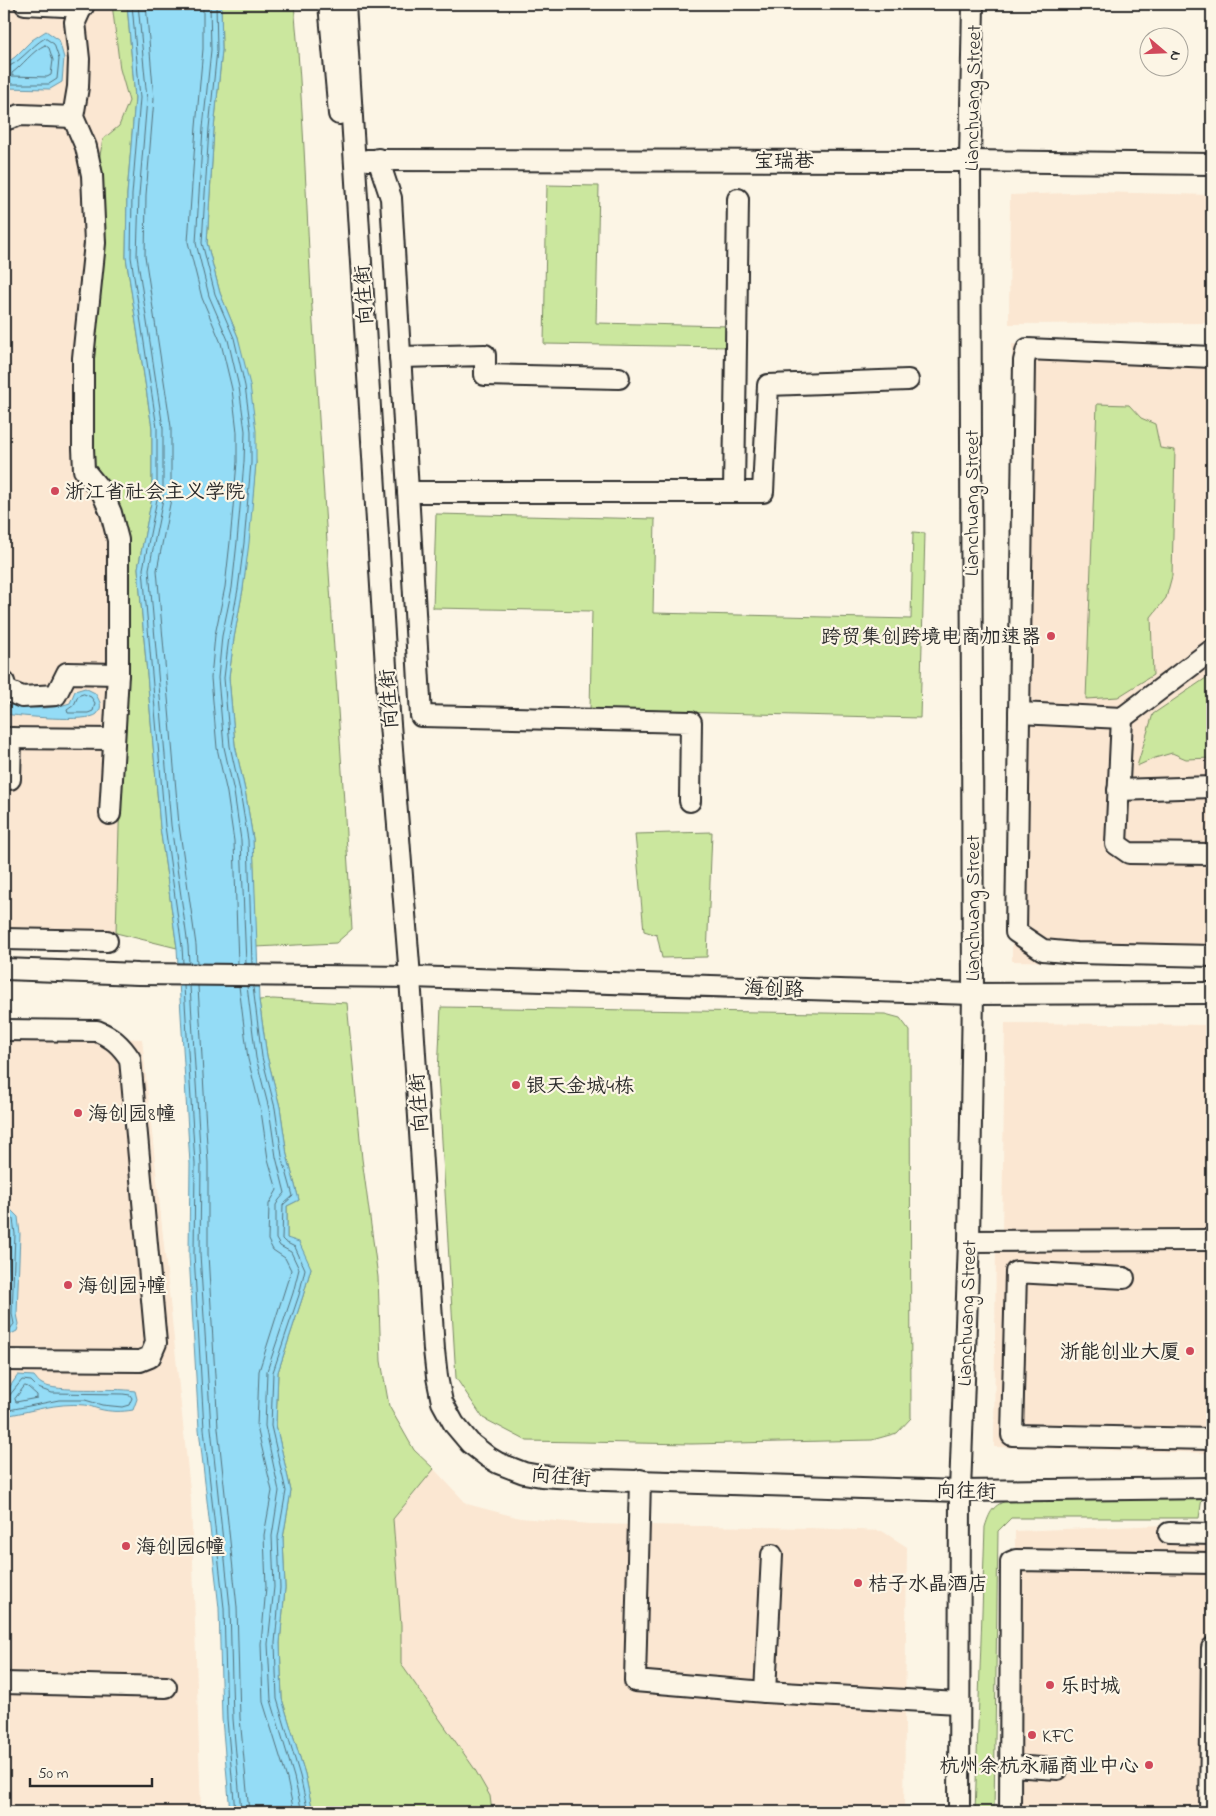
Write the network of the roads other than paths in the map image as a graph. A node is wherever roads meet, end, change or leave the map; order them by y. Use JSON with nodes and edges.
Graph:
{"nodes":[{"id":1,"x":25,"y":4,"type":"edge"},
{"id":2,"x":329,"y":4,"type":"edge"},
{"id":3,"x":345,"y":4,"type":"edge"},
{"id":4,"x":973,"y":4,"type":"edge"},
{"id":5,"x":83,"y":5,"type":"edge"},
{"id":6,"x":73,"y":118,"type":"junction"},
{"id":7,"x":4,"y":120,"type":"edge"},
{"id":8,"x":378,"y":159,"type":"junction"},
{"id":9,"x":355,"y":161,"type":"junction"},
{"id":10,"x":970,"y":161,"type":"junction"},
{"id":11,"x":1212,"y":164,"type":"edge"},
{"id":12,"x":738,"y":199,"type":"dead end"},
{"id":13,"x":1212,"y":357,"type":"edge"},
{"id":14,"x":400,"y":358,"type":"junction"},
{"id":15,"x":618,"y":378,"type":"dead end"},
{"id":16,"x":908,"y":380,"type":"dead end"},
{"id":17,"x":408,"y":492,"type":"junction"},
{"id":18,"x":734,"y":492,"type":"junction"},
{"id":19,"x":1212,"y":650,"type":"edge"},
{"id":20,"x":118,"y":674,"type":"junction"},
{"id":21,"x":4,"y":682,"type":"edge"},
{"id":22,"x":1019,"y":713,"type":"junction"},
{"id":23,"x":1122,"y":718,"type":"junction"},
{"id":24,"x":7,"y":738,"type":"edge"},
{"id":25,"x":114,"y":739,"type":"junction"},
{"id":26,"x":10,"y":779,"type":"dead end"},
{"id":27,"x":1212,"y":787,"type":"edge"},
{"id":28,"x":1118,"y":790,"type":"junction"},
{"id":29,"x":690,"y":801,"type":"dead end"},
{"id":30,"x":110,"y":814,"type":"dead end"},
{"id":31,"x":1212,"y":854,"type":"edge"},
{"id":32,"x":4,"y":939,"type":"edge"},
{"id":33,"x":107,"y":941,"type":"dead end"},
{"id":34,"x":1212,"y":956,"type":"edge"},
{"id":35,"x":4,"y":969,"type":"edge"},
{"id":36,"x":403,"y":977,"type":"junction"},
{"id":37,"x":1212,"y":993,"type":"edge"},
{"id":38,"x":973,"y":994,"type":"junction"},
{"id":39,"x":4,"y":1030,"type":"edge"},
{"id":40,"x":1212,"y":1240,"type":"edge"},
{"id":41,"x":969,"y":1241,"type":"junction"},
{"id":42,"x":1124,"y":1278,"type":"dead end"},
{"id":43,"x":4,"y":1360,"type":"edge"},
{"id":44,"x":1212,"y":1439,"type":"edge"},
{"id":45,"x":640,"y":1480,"type":"junction"},
{"id":46,"x":1212,"y":1488,"type":"edge"},
{"id":47,"x":960,"y":1491,"type":"junction"},
{"id":48,"x":1169,"y":1533,"type":"dead end"},
{"id":49,"x":1212,"y":1534,"type":"edge"},
{"id":50,"x":772,"y":1555,"type":"dead end"},
{"id":51,"x":1212,"y":1563,"type":"edge"},
{"id":52,"x":1212,"y":1648,"type":"edge"},
{"id":53,"x":4,"y":1683,"type":"edge"},
{"id":54,"x":166,"y":1687,"type":"dead end"},
{"id":55,"x":765,"y":1692,"type":"junction"},
{"id":56,"x":958,"y":1704,"type":"junction"},
{"id":57,"x":1010,"y":1766,"type":"junction"},
{"id":58,"x":1058,"y":1769,"type":"dead end"},
{"id":59,"x":959,"y":1812,"type":"edge"},
{"id":60,"x":1010,"y":1812,"type":"edge"},
{"id":61,"x":1210,"y":1812,"type":"edge"}],
"edges":[{"from":1,"to":5,"type":"street"},
{"from":2,"to":36,"type":"street","name":"向往街"},
{"from":3,"to":9,"type":"street","name":"向往街"},
{"from":4,"to":10,"type":"street","name":"Lianchuang Street"},
{"from":5,"to":6,"type":"street"},
{"from":6,"to":7,"type":"street"},
{"from":6,"to":20,"type":"street"},
{"from":8,"to":9,"type":"street","name":"宝瑞巷"},
{"from":8,"to":10,"type":"street","name":"宝瑞巷"},
{"from":8,"to":14,"type":"street"},
{"from":9,"to":36,"type":"street","name":"向往街"},
{"from":10,"to":11,"type":"street","name":"宝瑞巷"},
{"from":10,"to":38,"type":"street","name":"Lianchuang Street"},
{"from":12,"to":18,"type":"street"},
{"from":13,"to":22,"type":"street"},
{"from":14,"to":15,"type":"street"},
{"from":14,"to":17,"type":"street"},
{"from":16,"to":18,"type":"street"},
{"from":17,"to":18,"type":"street"},
{"from":17,"to":29,"type":"street"},
{"from":19,"to":23,"type":"street"},
{"from":20,"to":21,"type":"street"},
{"from":20,"to":25,"type":"street"},
{"from":22,"to":23,"type":"street"},
{"from":22,"to":34,"type":"street"},
{"from":23,"to":28,"type":"street"},
{"from":24,"to":25,"type":"street"},
{"from":24,"to":26,"type":"street"},
{"from":25,"to":30,"type":"street"},
{"from":27,"to":28,"type":"street"},
{"from":28,"to":31,"type":"street"},
{"from":32,"to":33,"type":"street"},
{"from":35,"to":36,"type":"street","name":"海创路"},
{"from":36,"to":38,"type":"street","name":"海创路"},
{"from":36,"to":45,"type":"street","name":"向往街"},
{"from":37,"to":38,"type":"street","name":"海创路"},
{"from":38,"to":41,"type":"street","name":"Lianchuang Street"},
{"from":39,"to":43,"type":"street"},
{"from":40,"to":41,"type":"street"},
{"from":41,"to":47,"type":"street","name":"Lianchuang Street"},
{"from":42,"to":44,"type":"street"},
{"from":45,"to":47,"type":"street","name":"向往街"},
{"from":45,"to":55,"type":"street"},
{"from":46,"to":47,"type":"street","name":"向往街"},
{"from":47,"to":56,"type":"street","name":"Lianchuang Street"},
{"from":48,"to":49,"type":"street"},
{"from":50,"to":55,"type":"street"},
{"from":51,"to":57,"type":"street"},
{"from":52,"to":61,"type":"street"},
{"from":53,"to":54,"type":"street"},
{"from":55,"to":56,"type":"street"},
{"from":56,"to":59,"type":"street","name":"Lianchuang Street"},
{"from":57,"to":58,"type":"street"},
{"from":57,"to":60,"type":"street"}]}
